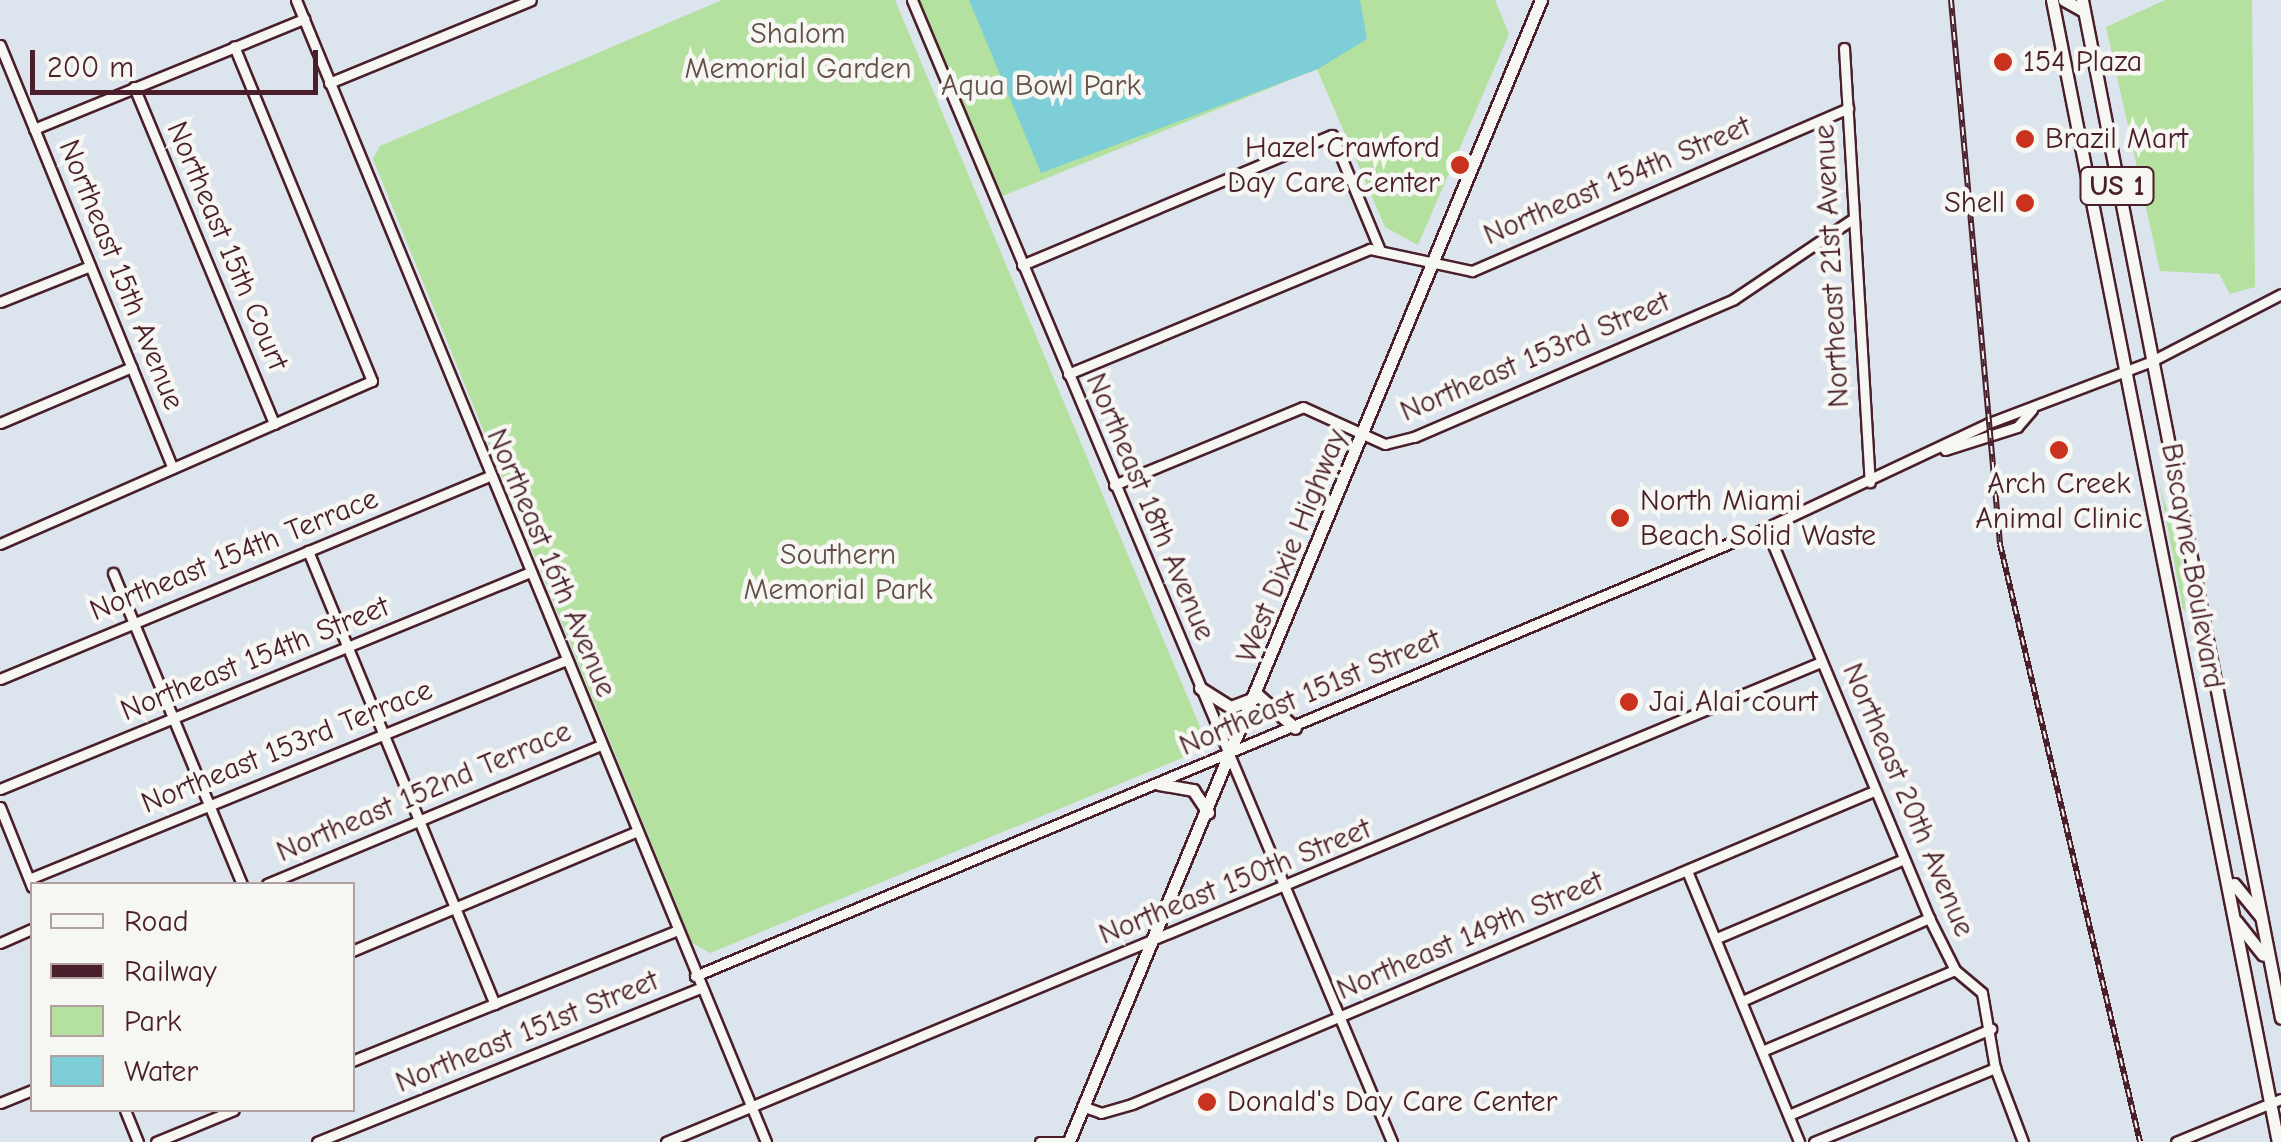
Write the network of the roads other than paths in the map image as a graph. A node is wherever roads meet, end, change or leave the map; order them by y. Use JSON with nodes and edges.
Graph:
{"nodes":[{"id":1,"x":296,"y":0,"type":"edge"},
{"id":2,"x":531,"y":0,"type":"edge"},
{"id":3,"x":912,"y":0,"type":"edge"},
{"id":4,"x":1541,"y":0,"type":"edge"},
{"id":5,"x":2052,"y":0,"type":"edge"},
{"id":6,"x":2064,"y":0,"type":"edge"},
{"id":7,"x":2083,"y":6,"type":"edge"},
{"id":8,"x":304,"y":19,"type":"junction"},
{"id":9,"x":0,"y":45,"type":"edge"},
{"id":10,"x":234,"y":46,"type":"junction"},
{"id":11,"x":1844,"y":48,"type":"dead end"},
{"id":12,"x":329,"y":83,"type":"junction"},
{"id":13,"x":134,"y":87,"type":"junction"},
{"id":14,"x":1848,"y":108,"type":"junction"},
{"id":15,"x":34,"y":129,"type":"junction"},
{"id":16,"x":1851,"y":220,"type":"junction"},
{"id":17,"x":1379,"y":248,"type":"junction"},
{"id":18,"x":1022,"y":265,"type":"junction"},
{"id":19,"x":90,"y":266,"type":"junction"},
{"id":20,"x":1432,"y":266,"type":"junction"},
{"id":21,"x":2281,"y":294,"type":"edge"},
{"id":22,"x":0,"y":302,"type":"edge"},
{"id":23,"x":2281,"y":306,"type":"edge"},
{"id":24,"x":2266,"y":308,"type":"junction"},
{"id":25,"x":2152,"y":361,"type":"junction"},
{"id":26,"x":132,"y":367,"type":"junction"},
{"id":27,"x":2130,"y":368,"type":"junction"},
{"id":28,"x":1068,"y":374,"type":"junction"},
{"id":29,"x":0,"y":422,"type":"edge"},
{"id":30,"x":274,"y":424,"type":"junction"},
{"id":31,"x":1364,"y":432,"type":"junction"},
{"id":32,"x":173,"y":468,"type":"junction"},
{"id":33,"x":487,"y":477,"type":"junction"},
{"id":34,"x":1870,"y":482,"type":"junction"},
{"id":35,"x":1114,"y":484,"type":"junction"},
{"id":36,"x":1766,"y":528,"type":"junction"},
{"id":37,"x":0,"y":544,"type":"edge"},
{"id":38,"x":308,"y":551,"type":"junction"},
{"id":39,"x":528,"y":572,"type":"junction"},
{"id":40,"x":113,"y":573,"type":"dead end"},
{"id":41,"x":134,"y":623,"type":"junction"},
{"id":42,"x":2205,"y":644,"type":"junction"},
{"id":43,"x":348,"y":648,"type":"junction"},
{"id":44,"x":2182,"y":650,"type":"junction"},
{"id":45,"x":564,"y":661,"type":"junction"},
{"id":46,"x":1820,"y":662,"type":"junction"},
{"id":47,"x":0,"y":679,"type":"edge"},
{"id":48,"x":1200,"y":688,"type":"junction"},
{"id":49,"x":1258,"y":696,"type":"junction"},
{"id":50,"x":173,"y":719,"type":"junction"},
{"id":51,"x":1295,"y":728,"type":"junction"},
{"id":52,"x":384,"y":734,"type":"junction"},
{"id":53,"x":601,"y":745,"type":"junction"},
{"id":54,"x":1233,"y":754,"type":"junction"},
{"id":55,"x":1159,"y":784,"type":"junction"},
{"id":56,"x":0,"y":789,"type":"edge"},
{"id":57,"x":1874,"y":792,"type":"junction"},
{"id":58,"x":0,"y":807,"type":"edge"},
{"id":59,"x":210,"y":808,"type":"junction"},
{"id":60,"x":1208,"y":812,"type":"junction"},
{"id":61,"x":420,"y":821,"type":"junction"},
{"id":62,"x":635,"y":832,"type":"junction"},
{"id":63,"x":1904,"y":859,"type":"junction"},
{"id":64,"x":2226,"y":866,"type":"junction"},
{"id":65,"x":1686,"y":871,"type":"junction"},
{"id":66,"x":31,"y":882,"type":"edge"},
{"id":67,"x":33,"y":882,"type":"edge"},
{"id":68,"x":241,"y":882,"type":"edge"},
{"id":69,"x":272,"y":882,"type":"edge"},
{"id":70,"x":1288,"y":890,"type":"junction"},
{"id":71,"x":455,"y":907,"type":"junction"},
{"id":72,"x":2260,"y":917,"type":"junction"},
{"id":73,"x":1929,"y":918,"type":"junction"},
{"id":74,"x":2236,"y":921,"type":"junction"},
{"id":75,"x":30,"y":930,"type":"edge"},
{"id":76,"x":676,"y":931,"type":"junction"},
{"id":77,"x":1717,"y":938,"type":"junction"},
{"id":78,"x":1153,"y":941,"type":"junction"},
{"id":79,"x":0,"y":943,"type":"edge"},
{"id":80,"x":355,"y":950,"type":"edge"},
{"id":81,"x":1955,"y":970,"type":"junction"},
{"id":82,"x":2272,"y":972,"type":"junction"},
{"id":83,"x":695,"y":976,"type":"junction"},
{"id":84,"x":700,"y":988,"type":"junction"},
{"id":85,"x":1742,"y":1000,"type":"junction"},
{"id":86,"x":495,"y":1004,"type":"junction"},
{"id":87,"x":1341,"y":1018,"type":"junction"},
{"id":88,"x":2281,"y":1018,"type":"edge"},
{"id":89,"x":1991,"y":1030,"type":"junction"},
{"id":90,"x":1762,"y":1051,"type":"junction"},
{"id":91,"x":355,"y":1059,"type":"edge"},
{"id":92,"x":1995,"y":1068,"type":"junction"},
{"id":93,"x":30,"y":1091,"type":"edge"},
{"id":94,"x":2277,"y":1102,"type":"edge"},
{"id":95,"x":0,"y":1104,"type":"edge"},
{"id":96,"x":751,"y":1107,"type":"junction"},
{"id":97,"x":1082,"y":1107,"type":"junction"},
{"id":98,"x":126,"y":1112,"type":"edge"},
{"id":99,"x":229,"y":1112,"type":"edge"},
{"id":100,"x":1788,"y":1115,"type":"junction"},
{"id":101,"x":138,"y":1142,"type":"edge"},
{"id":102,"x":156,"y":1142,"type":"edge"},
{"id":103,"x":317,"y":1142,"type":"edge"},
{"id":104,"x":666,"y":1142,"type":"edge"},
{"id":105,"x":766,"y":1142,"type":"edge"},
{"id":106,"x":1040,"y":1142,"type":"edge"},
{"id":107,"x":1067,"y":1142,"type":"edge"},
{"id":108,"x":1392,"y":1142,"type":"edge"},
{"id":109,"x":1800,"y":1142,"type":"edge"},
{"id":110,"x":1814,"y":1142,"type":"edge"},
{"id":111,"x":2023,"y":1142,"type":"edge"},
{"id":112,"x":2176,"y":1142,"type":"edge"},
{"id":113,"x":2278,"y":1142,"type":"edge"}],
"edges":[{"from":1,"to":8,"type":"street","name":"Northeast 16th Avenue"},
{"from":2,"to":12,"type":"street"},
{"from":3,"to":18,"type":"street","name":"Northeast 18th Avenue"},
{"from":4,"to":20,"type":"main road","name":"West Dixie Highway"},
{"from":5,"to":27,"type":"main road","name":"Biscayne Boulevard","number":"US 1"},
{"from":6,"to":7,"type":"main road"},
{"from":7,"to":25,"type":"main road","name":"Biscayne Boulevard","number":"US 1"},
{"from":8,"to":10,"type":"street"},
{"from":8,"to":12,"type":"street","name":"Northeast 16th Avenue"},
{"from":9,"to":15,"type":"street","name":"Northeast 15th Avenue"},
{"from":10,"to":13,"type":"street"},
{"from":10,"to":30,"type":"street"},
{"from":11,"to":14,"type":"street","name":"Northeast 21st Avenue"},
{"from":12,"to":33,"type":"street","name":"Northeast 16th Avenue"},
{"from":13,"to":15,"type":"street"},
{"from":13,"to":30,"type":"street","name":"Northeast 15th Court"},
{"from":14,"to":16,"type":"street","name":"Northeast 21st Avenue"},
{"from":14,"to":20,"type":"street","name":"Northeast 154th Street"},
{"from":15,"to":19,"type":"street","name":"Northeast 15th Avenue"},
{"from":16,"to":31,"type":"street","name":"Northeast 153rd Street"},
{"from":16,"to":34,"type":"street","name":"Northeast 21st Avenue"},
{"from":17,"to":18,"type":"street"},
{"from":17,"to":20,"type":"street","name":"Northeast 154th Street"},
{"from":17,"to":28,"type":"street"},
{"from":18,"to":28,"type":"street","name":"Northeast 18th Avenue"},
{"from":19,"to":22,"type":"street"},
{"from":19,"to":26,"type":"street","name":"Northeast 15th Avenue"},
{"from":20,"to":31,"type":"main road","name":"West Dixie Highway"},
{"from":21,"to":24,"type":"street","name":"Northeast 151st Street"},
{"from":23,"to":24,"type":"street","name":"Northeast 151st Street"},
{"from":24,"to":25,"type":"street","name":"Northeast 151st Street"},
{"from":25,"to":27,"type":"street","name":"Northeast 151st Street"},
{"from":25,"to":42,"type":"main road","name":"Biscayne Boulevard","number":"US 1"},
{"from":26,"to":29,"type":"street"},
{"from":26,"to":32,"type":"street","name":"Northeast 15th Avenue"},
{"from":27,"to":34,"type":"street","name":"Northeast 151st Street"},
{"from":27,"to":44,"type":"main road","name":"Biscayne Boulevard","number":"US 1"},
{"from":28,"to":35,"type":"street","name":"Northeast 18th Avenue"},
{"from":30,"to":32,"type":"street"},
{"from":31,"to":35,"type":"street","name":"Northeast 153rd Street"},
{"from":31,"to":49,"type":"main road","name":"West Dixie Highway"},
{"from":32,"to":37,"type":"street"},
{"from":33,"to":38,"type":"street","name":"Northeast 154th Terrace"},
{"from":33,"to":39,"type":"street","name":"Northeast 16th Avenue"},
{"from":34,"to":36,"type":"street","name":"Northeast 151st Street"},
{"from":35,"to":48,"type":"street","name":"Northeast 18th Avenue"},
{"from":36,"to":46,"type":"street","name":"Northeast 20th Avenue"},
{"from":36,"to":51,"type":"street","name":"Northeast 151st Street"},
{"from":38,"to":41,"type":"street","name":"Northeast 154th Terrace"},
{"from":38,"to":43,"type":"street"},
{"from":39,"to":43,"type":"street","name":"Northeast 154th Street"},
{"from":39,"to":45,"type":"street","name":"Northeast 16th Avenue"},
{"from":40,"to":41,"type":"street"},
{"from":41,"to":47,"type":"street","name":"Northeast 154th Terrace"},
{"from":41,"to":50,"type":"street"},
{"from":42,"to":44,"type":"main road"},
{"from":42,"to":72,"type":"main road","name":"Biscayne Boulevard","number":"US 1"},
{"from":43,"to":50,"type":"street","name":"Northeast 154th Street"},
{"from":43,"to":52,"type":"street"},
{"from":44,"to":64,"type":"main road","name":"Biscayne Boulevard","number":"US 1"},
{"from":45,"to":52,"type":"street","name":"Northeast 153rd Terrace"},
{"from":45,"to":53,"type":"street","name":"Northeast 16th Avenue"},
{"from":46,"to":57,"type":"street","name":"Northeast 20th Avenue"},
{"from":46,"to":70,"type":"street","name":"Northeast 150th Street"},
{"from":48,"to":49,"type":"main road"},
{"from":48,"to":54,"type":"street","name":"Northeast 18th Avenue"},
{"from":49,"to":51,"type":"main road"},
{"from":49,"to":54,"type":"main road","name":"West Dixie Highway"},
{"from":50,"to":56,"type":"street","name":"Northeast 154th Street"},
{"from":50,"to":59,"type":"street"},
{"from":51,"to":54,"type":"street","name":"Northeast 151st Street"},
{"from":52,"to":59,"type":"street","name":"Northeast 153rd Terrace"},
{"from":52,"to":61,"type":"street"},
{"from":53,"to":61,"type":"street","name":"Northeast 152nd Terrace"},
{"from":53,"to":62,"type":"street","name":"Northeast 16th Avenue"},
{"from":54,"to":55,"type":"street","name":"Northeast 151st Street"},
{"from":54,"to":60,"type":"main road","name":"West Dixie Highway"},
{"from":54,"to":70,"type":"street","name":"Northeast 18th Avenue"},
{"from":55,"to":60,"type":"main road"},
{"from":55,"to":83,"type":"street","name":"Northeast 151st Street"},
{"from":57,"to":63,"type":"street","name":"Northeast 20th Avenue"},
{"from":57,"to":65,"type":"street","name":"Northeast 149th Street"},
{"from":58,"to":66,"type":"street"},
{"from":59,"to":67,"type":"street","name":"Northeast 153rd Terrace"},
{"from":59,"to":68,"type":"street"},
{"from":60,"to":78,"type":"main road","name":"West Dixie Highway"},
{"from":61,"to":69,"type":"street","name":"Northeast 152nd Terrace"},
{"from":61,"to":71,"type":"street"},
{"from":62,"to":71,"type":"street"},
{"from":62,"to":76,"type":"street","name":"Northeast 16th Avenue"},
{"from":63,"to":73,"type":"street","name":"Northeast 20th Avenue"},
{"from":63,"to":77,"type":"street"},
{"from":64,"to":72,"type":"main road"},
{"from":64,"to":74,"type":"main road","name":"Biscayne Boulevard","number":"US 1"},
{"from":65,"to":77,"type":"street"},
{"from":65,"to":87,"type":"street","name":"Northeast 149th Street"},
{"from":70,"to":78,"type":"street","name":"Northeast 150th Street"},
{"from":70,"to":87,"type":"street","name":"Northeast 18th Avenue"},
{"from":71,"to":80,"type":"street"},
{"from":71,"to":86,"type":"street"},
{"from":72,"to":82,"type":"main road","name":"Biscayne Boulevard","number":"US 1"},
{"from":73,"to":81,"type":"street","name":"Northeast 20th Avenue"},
{"from":73,"to":85,"type":"street"},
{"from":74,"to":82,"type":"main road"},
{"from":74,"to":94,"type":"main road","name":"Biscayne Boulevard","number":"US 1"},
{"from":75,"to":79,"type":"street"},
{"from":76,"to":83,"type":"street","name":"Northeast 16th Avenue"},
{"from":76,"to":86,"type":"street"},
{"from":77,"to":85,"type":"street"},
{"from":78,"to":96,"type":"street","name":"Northeast 150th Street"},
{"from":78,"to":97,"type":"main road","name":"West Dixie Highway"},
{"from":81,"to":89,"type":"street","name":"Northeast 20th Avenue"},
{"from":81,"to":90,"type":"street"},
{"from":82,"to":88,"type":"main road","name":"Biscayne Boulevard","number":"US 1"},
{"from":83,"to":84,"type":"street","name":"Northeast 16th Avenue"},
{"from":84,"to":96,"type":"street","name":"Northeast 16th Avenue"},
{"from":84,"to":103,"type":"street","name":"Northeast 151st Street"},
{"from":85,"to":90,"type":"street"},
{"from":86,"to":91,"type":"street"},
{"from":87,"to":97,"type":"street","name":"Northeast 149th Street"},
{"from":87,"to":108,"type":"street","name":"Northeast 18th Avenue"},
{"from":89,"to":92,"type":"street","name":"Northeast 20th Avenue"},
{"from":89,"to":100,"type":"street"},
{"from":90,"to":100,"type":"street"},
{"from":92,"to":110,"type":"street"},
{"from":92,"to":111,"type":"street","name":"Northeast 20th Avenue"},
{"from":93,"to":95,"type":"street"},
{"from":94,"to":112,"type":"street"},
{"from":94,"to":113,"type":"main road","name":"Biscayne Boulevard","number":"US 1"},
{"from":96,"to":104,"type":"street","name":"Northeast 150th Street"},
{"from":96,"to":105,"type":"street","name":"Northeast 16th Avenue"},
{"from":97,"to":107,"type":"main road","name":"West Dixie Highway"},
{"from":98,"to":101,"type":"street"},
{"from":99,"to":102,"type":"street"},
{"from":100,"to":109,"type":"street"},
{"from":106,"to":107,"type":"street"}]}
